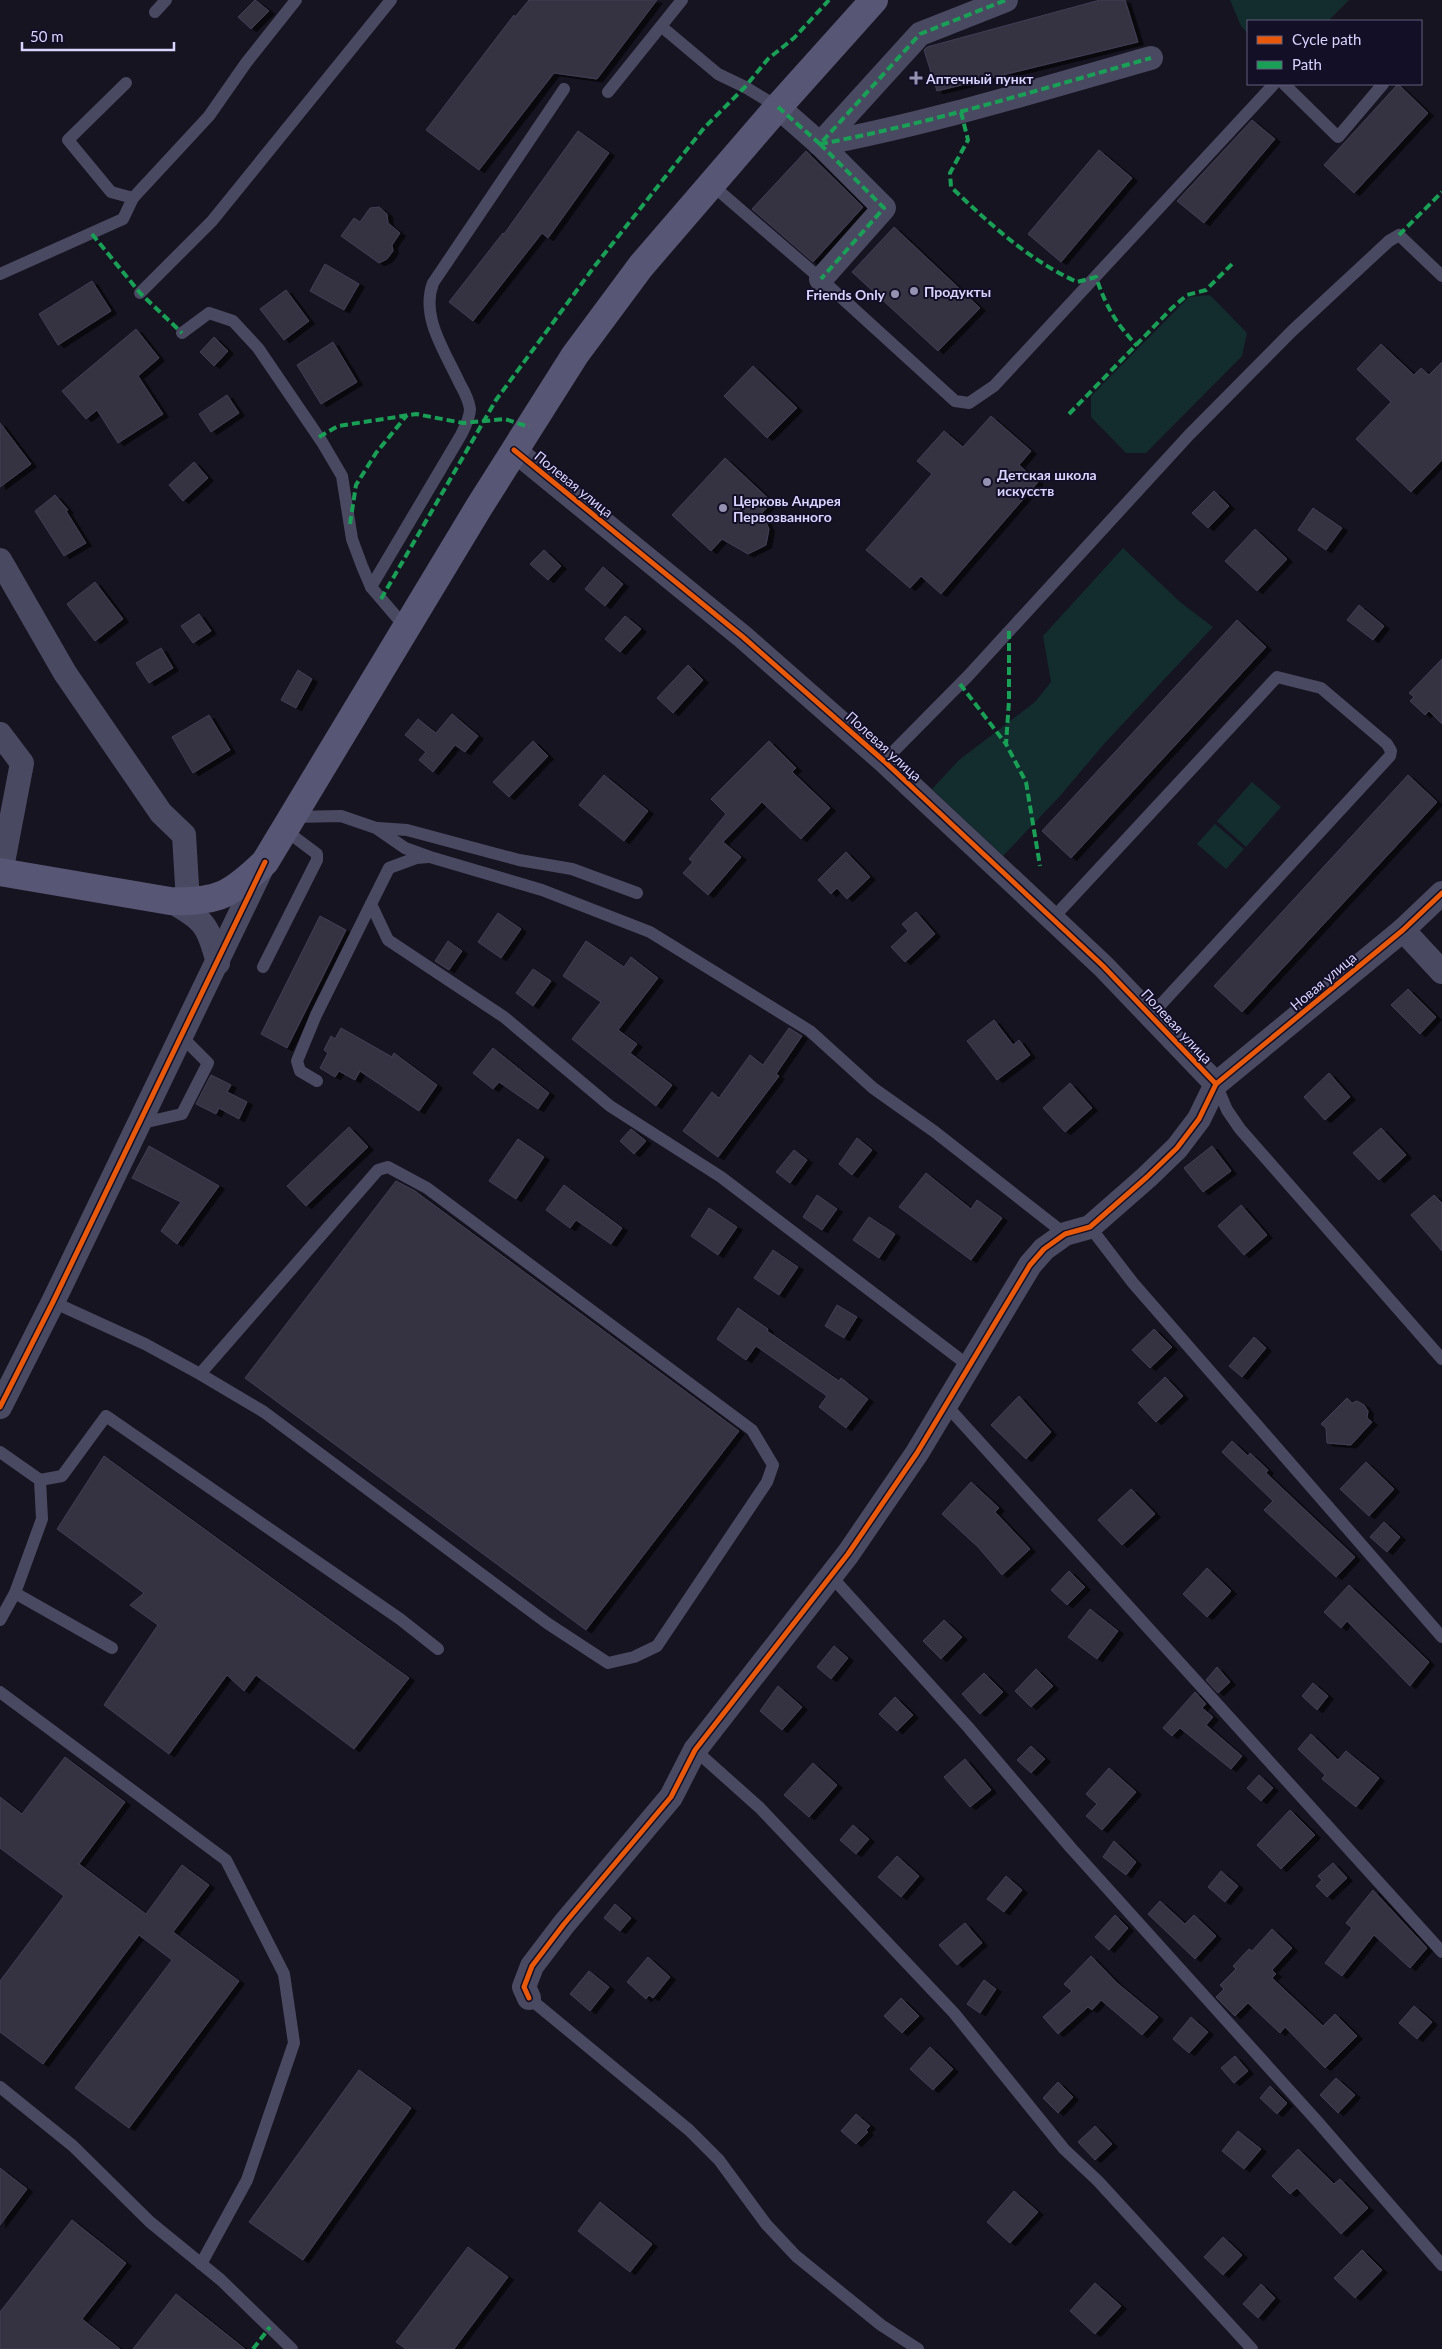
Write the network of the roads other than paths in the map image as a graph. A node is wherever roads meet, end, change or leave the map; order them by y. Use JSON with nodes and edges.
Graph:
{"nodes":[{"id":1,"x":166,"y":0,"type":"edge"},
{"id":2,"x":296,"y":0,"type":"edge"},
{"id":3,"x":391,"y":0,"type":"edge"},
{"id":4,"x":682,"y":0,"type":"edge"},
{"id":5,"x":874,"y":0,"type":"edge"},
{"id":6,"x":1006,"y":0,"type":"edge"},
{"id":7,"x":155,"y":12,"type":"dead end"},
{"id":8,"x":662,"y":27,"type":"junction"},
{"id":9,"x":1151,"y":58,"type":"dead end"},
{"id":10,"x":126,"y":83,"type":"dead end"},
{"id":11,"x":1273,"y":85,"type":"edge"},
{"id":12,"x":1285,"y":85,"type":"edge"},
{"id":13,"x":1382,"y":85,"type":"edge"},
{"id":14,"x":564,"y":89,"type":"dead end"},
{"id":15,"x":608,"y":92,"type":"dead end"},
{"id":16,"x":778,"y":106,"type":"junction"},
{"id":17,"x":820,"y":144,"type":"junction"},
{"id":18,"x":712,"y":185,"type":"junction"},
{"id":19,"x":132,"y":198,"type":"junction"},
{"id":20,"x":0,"y":274,"type":"edge"},
{"id":21,"x":1442,"y":276,"type":"edge"},
{"id":22,"x":821,"y":279,"type":"junction"},
{"id":23,"x":140,"y":293,"type":"dead end"},
{"id":24,"x":182,"y":333,"type":"dead end"},
{"id":25,"x":514,"y":450,"type":"junction"},
{"id":26,"x":0,"y":560,"type":"edge"},
{"id":27,"x":371,"y":587,"type":"junction"},
{"id":28,"x":406,"y":628,"type":"junction"},
{"id":29,"x":0,"y":734,"type":"edge"},
{"id":30,"x":884,"y":761,"type":"junction"},
{"id":31,"x":293,"y":827,"type":"junction"},
{"id":32,"x":376,"y":828,"type":"junction"},
{"id":33,"x":430,"y":857,"type":"junction"},
{"id":34,"x":265,"y":862,"type":"junction"},
{"id":35,"x":1,"y":872,"type":"edge"},
{"id":36,"x":637,"y":893,"type":"dead end"},
{"id":37,"x":1442,"y":893,"type":"edge"},
{"id":38,"x":179,"y":901,"type":"junction"},
{"id":39,"x":371,"y":904,"type":"junction"},
{"id":40,"x":1053,"y":918,"type":"junction"},
{"id":41,"x":1403,"y":930,"type":"junction"},
{"id":42,"x":218,"y":963,"type":"junction"},
{"id":43,"x":264,"y":967,"type":"dead end"},
{"id":44,"x":1442,"y":972,"type":"edge"},
{"id":45,"x":1152,"y":1014,"type":"junction"},
{"id":46,"x":181,"y":1036,"type":"junction"},
{"id":47,"x":317,"y":1081,"type":"dead end"},
{"id":48,"x":1216,"y":1084,"type":"junction"},
{"id":49,"x":138,"y":1124,"type":"junction"},
{"id":50,"x":1090,"y":1227,"type":"junction"},
{"id":51,"x":1066,"y":1234,"type":"junction"},
{"id":52,"x":53,"y":1302,"type":"junction"},
{"id":53,"x":1442,"y":1359,"type":"edge"},
{"id":54,"x":969,"y":1366,"type":"junction"},
{"id":55,"x":200,"y":1374,"type":"junction"},
{"id":56,"x":946,"y":1405,"type":"junction"},
{"id":57,"x":0,"y":1407,"type":"edge"},
{"id":58,"x":0,"y":1452,"type":"edge"},
{"id":59,"x":40,"y":1480,"type":"junction"},
{"id":60,"x":830,"y":1575,"type":"junction"},
{"id":61,"x":15,"y":1593,"type":"junction"},
{"id":62,"x":0,"y":1620,"type":"edge"},
{"id":63,"x":1442,"y":1638,"type":"edge"},
{"id":64,"x":112,"y":1648,"type":"dead end"},
{"id":65,"x":438,"y":1649,"type":"dead end"},
{"id":66,"x":0,"y":1692,"type":"edge"},
{"id":67,"x":695,"y":1750,"type":"junction"},
{"id":68,"x":1442,"y":1952,"type":"edge"},
{"id":69,"x":529,"y":1998,"type":"joint"},
{"id":70,"x":0,"y":2087,"type":"edge"},
{"id":71,"x":201,"y":2264,"type":"junction"},
{"id":72,"x":1442,"y":2265,"type":"edge"},
{"id":73,"x":292,"y":2349,"type":"edge"},
{"id":74,"x":918,"y":2349,"type":"edge"},
{"id":75,"x":1252,"y":2349,"type":"edge"}],
"edges":[{"from":1,"to":7,"type":"lane"},
{"from":2,"to":19,"type":"lane"},
{"from":3,"to":23,"type":"lane"},
{"from":4,"to":8,"type":"lane"},
{"from":5,"to":16,"type":"main road"},
{"from":6,"to":17,"type":"street"},
{"from":8,"to":15,"type":"lane"},
{"from":8,"to":16,"type":"lane"},
{"from":9,"to":17,"type":"street"},
{"from":10,"to":19,"type":"lane"},
{"from":11,"to":22,"type":"lane"},
{"from":12,"to":13,"type":"lane"},
{"from":14,"to":27,"type":"lane"},
{"from":16,"to":17,"type":"street"},
{"from":16,"to":18,"type":"main road"},
{"from":17,"to":22,"type":"street"},
{"from":18,"to":22,"type":"lane"},
{"from":18,"to":25,"type":"main road"},
{"from":19,"to":20,"type":"lane"},
{"from":21,"to":30,"type":"lane"},
{"from":24,"to":27,"type":"lane"},
{"from":25,"to":28,"type":"main road"},
{"from":25,"to":30,"type":"street","name":"Полевая улица"},
{"from":26,"to":38,"type":"street"},
{"from":27,"to":28,"type":"lane"},
{"from":28,"to":31,"type":"main road"},
{"from":29,"to":35,"type":"street"},
{"from":30,"to":40,"type":"street","name":"Полевая улица"},
{"from":31,"to":32,"type":"lane"},
{"from":31,"to":34,"type":"main road"},
{"from":31,"to":43,"type":"lane"},
{"from":32,"to":33,"type":"lane"},
{"from":32,"to":36,"type":"lane"},
{"from":33,"to":39,"type":"lane"},
{"from":33,"to":51,"type":"lane"},
{"from":34,"to":38,"type":"main road"},
{"from":34,"to":42,"type":"street"},
{"from":35,"to":38,"type":"main road"},
{"from":37,"to":41,"type":"street","name":"Новая улица"},
{"from":38,"to":42,"type":"street"},
{"from":39,"to":47,"type":"lane"},
{"from":39,"to":54,"type":"lane"},
{"from":40,"to":45,"type":"street","name":"Полевая улица"},
{"from":40,"to":45,"type":"lane"},
{"from":41,"to":44,"type":"street"},
{"from":41,"to":48,"type":"street","name":"Новая улица"},
{"from":42,"to":46,"type":"street"},
{"from":45,"to":48,"type":"street","name":"Полевая улица"},
{"from":46,"to":49,"type":"street"},
{"from":46,"to":49,"type":"lane"},
{"from":48,"to":50,"type":"street"},
{"from":48,"to":53,"type":"lane"},
{"from":49,"to":52,"type":"street"},
{"from":50,"to":51,"type":"street"},
{"from":50,"to":63,"type":"lane"},
{"from":51,"to":54,"type":"street"},
{"from":52,"to":55,"type":"lane"},
{"from":52,"to":57,"type":"street"},
{"from":54,"to":56,"type":"street"},
{"from":55,"to":55,"type":"lane"},
{"from":56,"to":60,"type":"street"},
{"from":56,"to":68,"type":"lane"},
{"from":58,"to":59,"type":"lane"},
{"from":59,"to":61,"type":"lane"},
{"from":59,"to":65,"type":"lane"},
{"from":60,"to":67,"type":"street"},
{"from":60,"to":72,"type":"lane"},
{"from":61,"to":62,"type":"lane"},
{"from":61,"to":64,"type":"lane"},
{"from":66,"to":71,"type":"lane"},
{"from":67,"to":69,"type":"street"},
{"from":67,"to":75,"type":"lane"},
{"from":69,"to":74,"type":"lane"},
{"from":70,"to":71,"type":"lane"},
{"from":71,"to":73,"type":"lane"}]}
